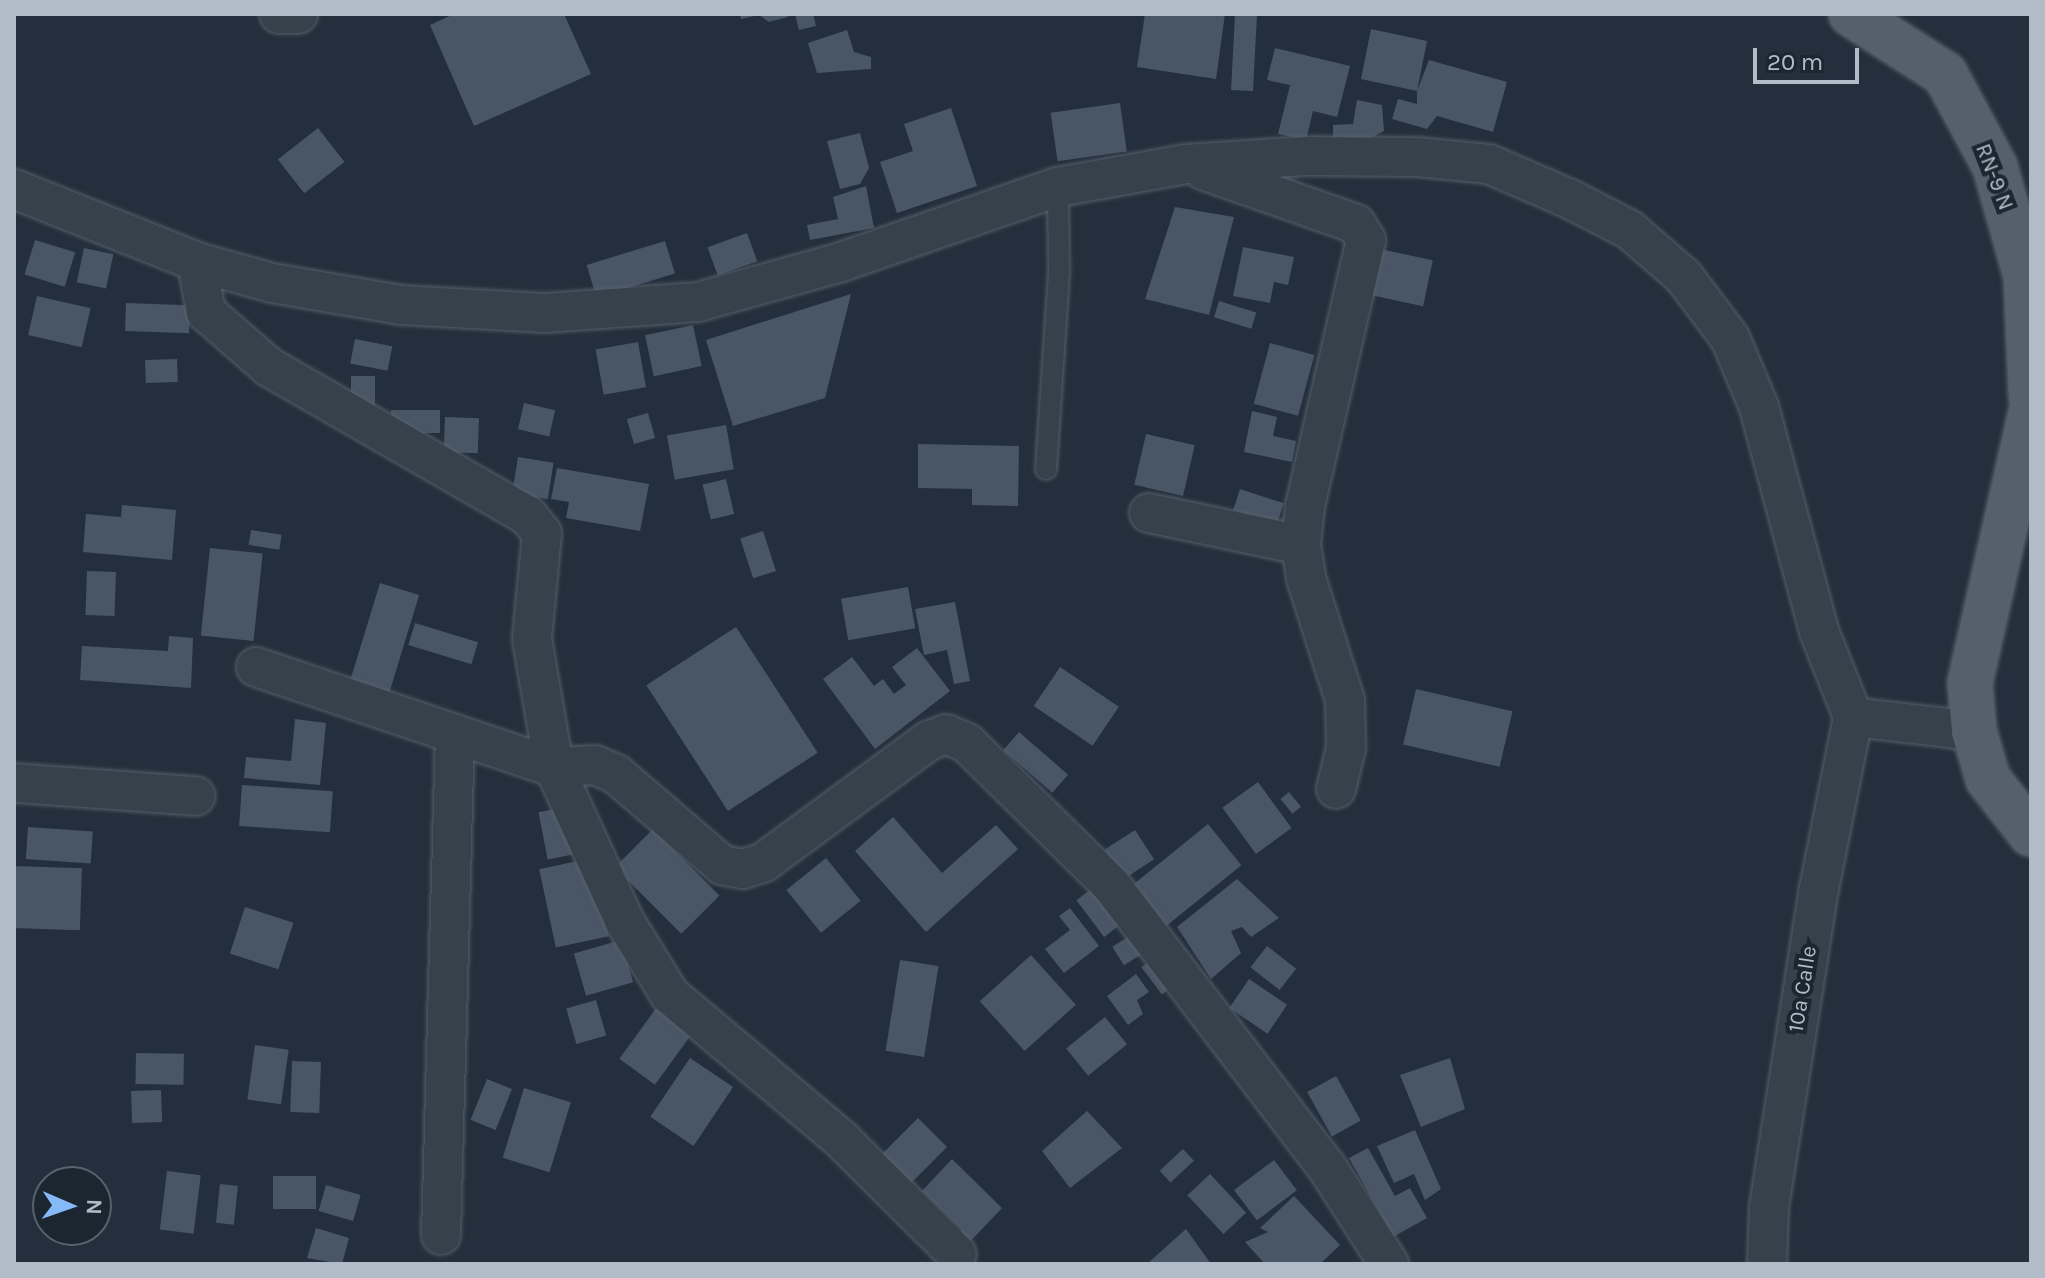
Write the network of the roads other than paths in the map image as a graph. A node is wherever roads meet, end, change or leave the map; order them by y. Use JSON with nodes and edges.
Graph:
{"nodes":[{"id":1,"x":279,"y":14,"type":"edge"},
{"id":2,"x":298,"y":14,"type":"edge"},
{"id":3,"x":1851,"y":14,"type":"edge"},
{"id":4,"x":1186,"y":164,"type":"junction"},
{"id":5,"x":1058,"y":187,"type":"junction"},
{"id":6,"x":14,"y":189,"type":"edge"},
{"id":7,"x":197,"y":262,"type":"junction"},
{"id":8,"x":2031,"y":397,"type":"edge"},
{"id":9,"x":2031,"y":412,"type":"edge"},
{"id":10,"x":1046,"y":469,"type":"dead end"},
{"id":11,"x":1149,"y":513,"type":"dead end"},
{"id":12,"x":1301,"y":545,"type":"junction"},
{"id":13,"x":256,"y":667,"type":"dead end"},
{"id":14,"x":1853,"y":717,"type":"junction"},
{"id":15,"x":1974,"y":731,"type":"junction"},
{"id":16,"x":455,"y":734,"type":"junction"},
{"id":17,"x":554,"y":767,"type":"junction"},
{"id":18,"x":14,"y":783,"type":"edge"},
{"id":19,"x":1336,"y":789,"type":"dead end"},
{"id":20,"x":196,"y":796,"type":"dead end"},
{"id":21,"x":2031,"y":834,"type":"edge"},
{"id":22,"x":441,"y":1235,"type":"dead end"},
{"id":23,"x":957,"y":1254,"type":"dead end"},
{"id":24,"x":1389,"y":1264,"type":"edge"},
{"id":25,"x":1767,"y":1264,"type":"edge"}],
"edges":[{"from":1,"to":2,"type":"street"},
{"from":3,"to":8,"type":"main road","name":"RN-9 N"},
{"from":4,"to":5,"type":"street"},
{"from":4,"to":12,"type":"street"},
{"from":4,"to":14,"type":"street"},
{"from":5,"to":7,"type":"street"},
{"from":5,"to":10,"type":"lane"},
{"from":6,"to":7,"type":"street"},
{"from":7,"to":17,"type":"street"},
{"from":9,"to":15,"type":"main road"},
{"from":11,"to":12,"type":"street"},
{"from":12,"to":19,"type":"street"},
{"from":13,"to":16,"type":"street"},
{"from":14,"to":15,"type":"street"},
{"from":14,"to":25,"type":"street","name":"10a Calle"},
{"from":15,"to":21,"type":"main road"},
{"from":16,"to":17,"type":"street"},
{"from":16,"to":22,"type":"street"},
{"from":17,"to":23,"type":"street"},
{"from":17,"to":24,"type":"street"},
{"from":18,"to":20,"type":"street"}]}
